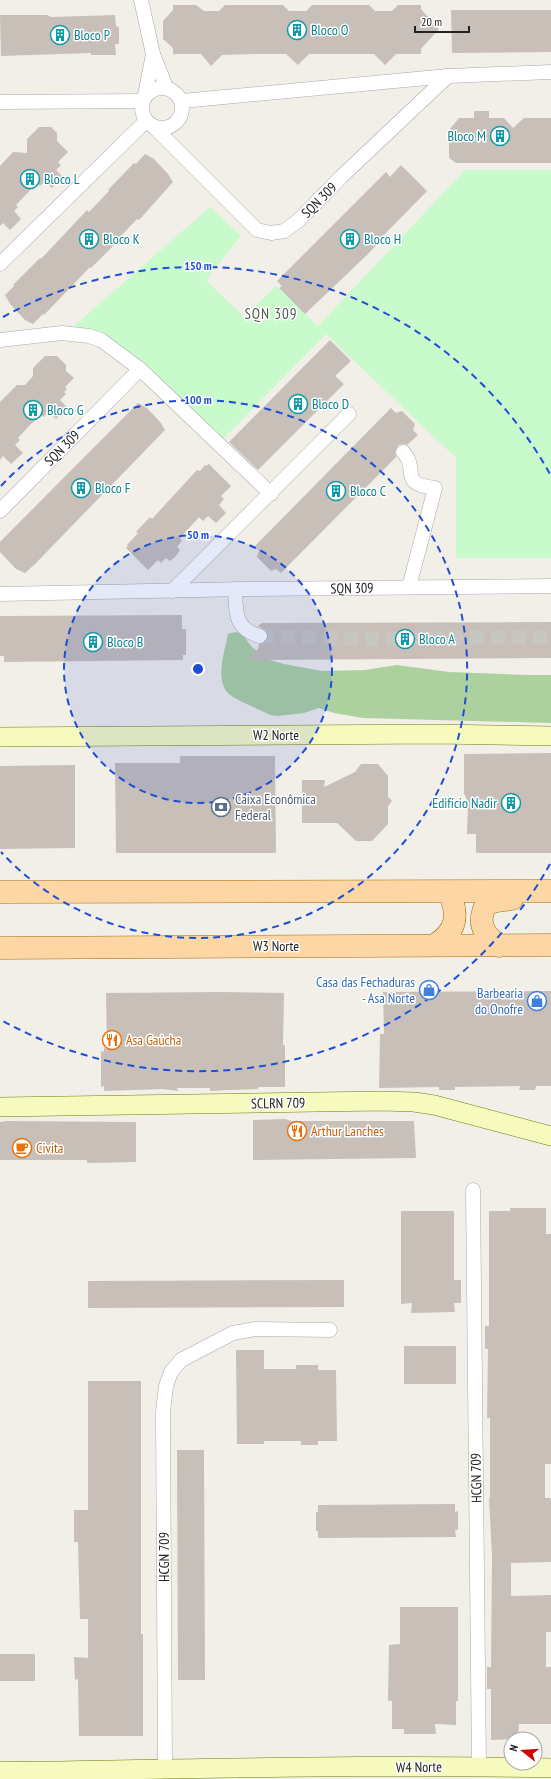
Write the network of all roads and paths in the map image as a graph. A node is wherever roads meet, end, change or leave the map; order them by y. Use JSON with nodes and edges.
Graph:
{"nodes":[{"id":1,"x":141,"y":0,"type":"edge"},
{"id":2,"x":153,"y":54,"type":"junction"},
{"id":3,"x":551,"y":72,"type":"edge"},
{"id":4,"x":448,"y":76,"type":"junction"},
{"id":5,"x":166,"y":87,"type":"junction"},
{"id":6,"x":144,"y":98,"type":"junction"},
{"id":7,"x":0,"y":102,"type":"edge"},
{"id":8,"x":182,"y":102,"type":"junction"},
{"id":9,"x":150,"y":124,"type":"junction"},
{"id":10,"x":173,"y":125,"type":"junction"},
{"id":11,"x":182,"y":156,"type":"junction"},
{"id":12,"x":0,"y":264,"type":"edge"},
{"id":13,"x":0,"y":340,"type":"edge"},
{"id":14,"x":140,"y":369,"type":"junction"},
{"id":15,"x":349,"y":414,"type":"dead end"},
{"id":16,"x":403,"y":452,"type":"dead end"},
{"id":17,"x":270,"y":494,"type":"junction"},
{"id":18,"x":0,"y":511,"type":"edge"},
{"id":19,"x":551,"y":586,"type":"edge"},
{"id":20,"x":409,"y":587,"type":"junction"},
{"id":21,"x":235,"y":589,"type":"junction"},
{"id":22,"x":172,"y":591,"type":"junction"},
{"id":23,"x":0,"y":594,"type":"edge"},
{"id":24,"x":260,"y":636,"type":"tunnel mouth"},
{"id":25,"x":551,"y":736,"type":"edge"},
{"id":26,"x":0,"y":737,"type":"edge"},
{"id":27,"x":551,"y":891,"type":"edge"},
{"id":28,"x":0,"y":892,"type":"edge"},
{"id":29,"x":449,"y":892,"type":"junction"},
{"id":30,"x":435,"y":945,"type":"junction"},
{"id":31,"x":551,"y":945,"type":"edge"},
{"id":32,"x":499,"y":946,"type":"junction"},
{"id":33,"x":0,"y":948,"type":"edge"},
{"id":34,"x":0,"y":1107,"type":"edge"},
{"id":35,"x":551,"y":1136,"type":"edge"},
{"id":36,"x":473,"y":1190,"type":"dead end"},
{"id":37,"x":330,"y":1330,"type":"dead end"},
{"id":38,"x":479,"y":1766,"type":"junction"},
{"id":39,"x":551,"y":1768,"type":"edge"},
{"id":40,"x":165,"y":1770,"type":"junction"},
{"id":41,"x":0,"y":1771,"type":"edge"}],
"edges":[{"from":1,"to":2,"type":"street"},
{"from":2,"to":5,"type":"street"},
{"from":2,"to":6,"type":"street"},
{"from":3,"to":4,"type":"street"},
{"from":4,"to":8,"type":"street"},
{"from":4,"to":11,"type":"street","name":"SQN 309"},
{"from":5,"to":6,"type":"street"},
{"from":5,"to":8,"type":"street"},
{"from":6,"to":7,"type":"street"},
{"from":6,"to":9,"type":"street"},
{"from":8,"to":10,"type":"street"},
{"from":9,"to":10,"type":"street"},
{"from":9,"to":11,"type":"street","name":"SQN 309"},
{"from":9,"to":12,"type":"street"},
{"from":10,"to":11,"type":"street","name":"SQN 309"},
{"from":13,"to":14,"type":"street"},
{"from":14,"to":17,"type":"street"},
{"from":14,"to":18,"type":"street","name":"SQN 309"},
{"from":15,"to":17,"type":"street"},
{"from":16,"to":20,"type":"street"},
{"from":17,"to":22,"type":"street"},
{"from":19,"to":20,"type":"street","name":"SQN 309"},
{"from":20,"to":21,"type":"street","name":"SQN 309"},
{"from":21,"to":22,"type":"street","name":"SQN 309"},
{"from":21,"to":24,"type":"street"},
{"from":22,"to":23,"type":"street","name":"SQN 309"},
{"from":25,"to":26,"type":"street","name":"W2 Norte"},
{"from":27,"to":29,"type":"main road"},
{"from":27,"to":32,"type":"main road"},
{"from":28,"to":29,"type":"main road"},
{"from":29,"to":30,"type":"main road"},
{"from":30,"to":32,"type":"main road","name":"W3 Norte"},
{"from":30,"to":33,"type":"main road","name":"W3 Norte"},
{"from":31,"to":32,"type":"main road","name":"W3 Norte"},
{"from":34,"to":35,"type":"street","name":"SCLRN 709"},
{"from":36,"to":38,"type":"street","name":"HCGN 709"},
{"from":37,"to":40,"type":"street","name":"HCGN 709"},
{"from":38,"to":39,"type":"street","name":"W4 Norte"},
{"from":38,"to":40,"type":"street","name":"W4 Norte"},
{"from":40,"to":41,"type":"street","name":"W4 Norte"}]}
